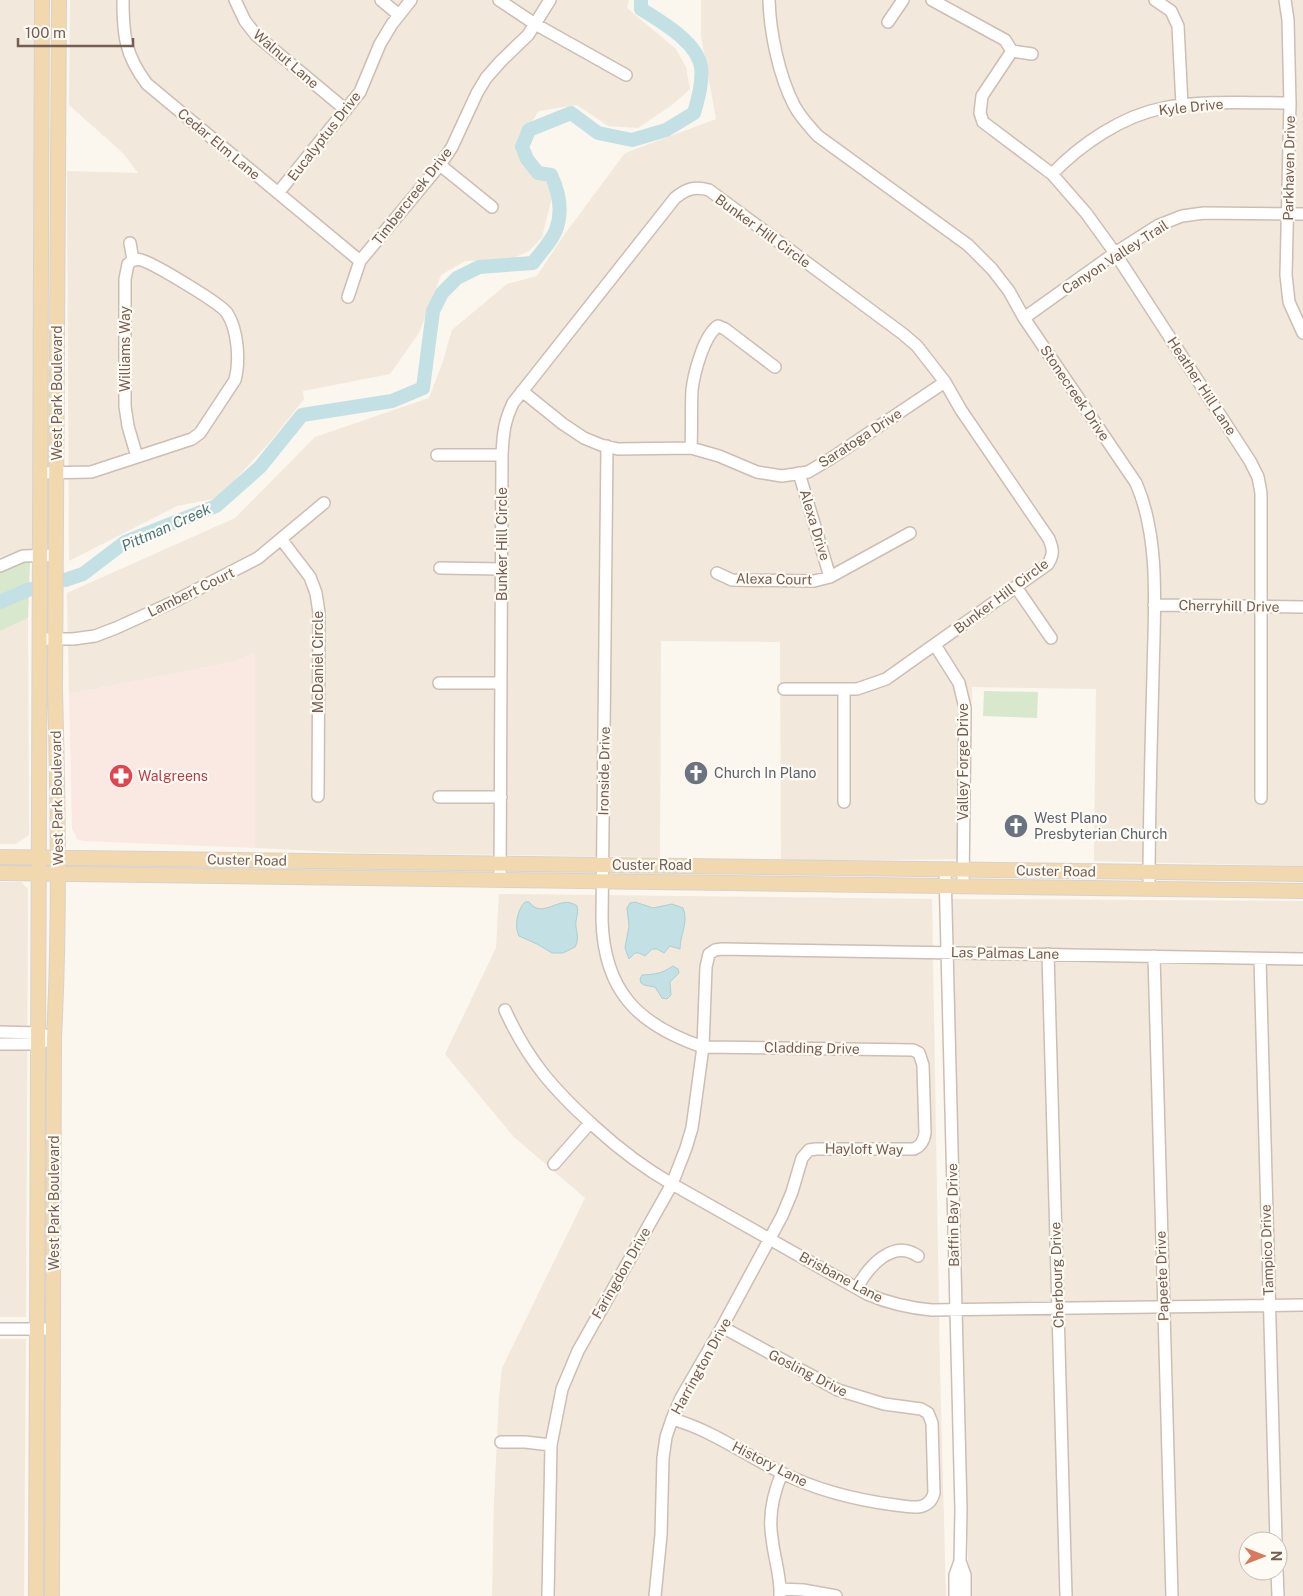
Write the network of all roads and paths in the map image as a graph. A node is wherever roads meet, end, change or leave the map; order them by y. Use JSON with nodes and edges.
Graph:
{"nodes":[{"id":1,"x":42,"y":0,"type":"edge"},
{"id":2,"x":59,"y":0,"type":"edge"},
{"id":3,"x":123,"y":0,"type":"edge"},
{"id":4,"x":235,"y":0,"type":"edge"},
{"id":5,"x":381,"y":0,"type":"edge"},
{"id":6,"x":411,"y":0,"type":"edge"},
{"id":7,"x":499,"y":0,"type":"edge"},
{"id":8,"x":550,"y":0,"type":"edge"},
{"id":9,"x":770,"y":0,"type":"edge"},
{"id":10,"x":903,"y":0,"type":"edge"},
{"id":11,"x":932,"y":0,"type":"edge"},
{"id":12,"x":1155,"y":0,"type":"edge"},
{"id":13,"x":1285,"y":0,"type":"edge"},
{"id":14,"x":400,"y":15,"type":"junction"},
{"id":15,"x":888,"y":22,"type":"dead end"},
{"id":16,"x":535,"y":24,"type":"junction"},
{"id":17,"x":1012,"y":51,"type":"junction"},
{"id":18,"x":1032,"y":54,"type":"dead end"},
{"id":19,"x":626,"y":75,"type":"dead end"},
{"id":20,"x":1290,"y":103,"type":"junction"},
{"id":21,"x":1182,"y":105,"type":"junction"},
{"id":22,"x":346,"y":110,"type":"junction"},
{"id":23,"x":440,"y":165,"type":"junction"},
{"id":24,"x":1052,"y":174,"type":"junction"},
{"id":25,"x":278,"y":193,"type":"junction"},
{"id":26,"x":492,"y":207,"type":"dead end"},
{"id":27,"x":1288,"y":213,"type":"junction"},
{"id":28,"x":1303,"y":214,"type":"edge"},
{"id":29,"x":130,"y":243,"type":"dead end"},
{"id":30,"x":1115,"y":253,"type":"junction"},
{"id":31,"x":134,"y":260,"type":"junction"},
{"id":32,"x":360,"y":261,"type":"junction"},
{"id":33,"x":348,"y":297,"type":"dead end"},
{"id":34,"x":1024,"y":318,"type":"junction"},
{"id":35,"x":1303,"y":333,"type":"edge"},
{"id":36,"x":775,"y":367,"type":"dead end"},
{"id":37,"x":945,"y":382,"type":"junction"},
{"id":38,"x":522,"y":391,"type":"junction"},
{"id":39,"x":607,"y":446,"type":"junction"},
{"id":40,"x":691,"y":448,"type":"junction"},
{"id":41,"x":437,"y":454,"type":"dead end"},
{"id":42,"x":502,"y":455,"type":"junction"},
{"id":43,"x":137,"y":457,"type":"junction"},
{"id":44,"x":40,"y":473,"type":"junction"},
{"id":45,"x":57,"y":474,"type":"junction"},
{"id":46,"x":799,"y":474,"type":"junction"},
{"id":47,"x":324,"y":503,"type":"dead end"},
{"id":48,"x":910,"y":532,"type":"dead end"},
{"id":49,"x":281,"y":539,"type":"junction"},
{"id":50,"x":40,"y":555,"type":"junction"},
{"id":51,"x":56,"y":555,"type":"junction"},
{"id":52,"x":0,"y":566,"type":"edge"},
{"id":53,"x":440,"y":568,"type":"dead end"},
{"id":54,"x":502,"y":569,"type":"junction"},
{"id":55,"x":717,"y":573,"type":"dead end"},
{"id":56,"x":830,"y":578,"type":"junction"},
{"id":57,"x":1016,"y":587,"type":"junction"},
{"id":58,"x":1154,"y":605,"type":"junction"},
{"id":59,"x":1261,"y":606,"type":"junction"},
{"id":60,"x":1303,"y":607,"type":"edge"},
{"id":61,"x":1051,"y":638,"type":"dead end"},
{"id":62,"x":39,"y":639,"type":"junction"},
{"id":63,"x":56,"y":639,"type":"junction"},
{"id":64,"x":935,"y":645,"type":"junction"},
{"id":65,"x":439,"y":683,"type":"dead end"},
{"id":66,"x":501,"y":683,"type":"junction"},
{"id":67,"x":784,"y":689,"type":"dead end"},
{"id":68,"x":844,"y":689,"type":"junction"},
{"id":69,"x":39,"y":723,"type":"junction"},
{"id":70,"x":56,"y":723,"type":"junction"},
{"id":71,"x":318,"y":796,"type":"dead end"},
{"id":72,"x":439,"y":797,"type":"dead end"},
{"id":73,"x":501,"y":797,"type":"junction"},
{"id":74,"x":1261,"y":798,"type":"dead end"},
{"id":75,"x":844,"y":802,"type":"dead end"},
{"id":76,"x":0,"y":857,"type":"edge"},
{"id":77,"x":38,"y":857,"type":"junction"},
{"id":78,"x":58,"y":857,"type":"junction"},
{"id":79,"x":500,"y":864,"type":"junction"},
{"id":80,"x":603,"y":865,"type":"junction"},
{"id":81,"x":944,"y":869,"type":"junction"},
{"id":82,"x":963,"y":869,"type":"junction"},
{"id":83,"x":1149,"y":872,"type":"junction"},
{"id":84,"x":0,"y":873,"type":"edge"},
{"id":85,"x":38,"y":874,"type":"junction"},
{"id":86,"x":58,"y":874,"type":"junction"},
{"id":87,"x":1303,"y":874,"type":"edge"},
{"id":88,"x":500,"y":880,"type":"junction"},
{"id":89,"x":603,"y":882,"type":"junction"},
{"id":90,"x":945,"y":886,"type":"junction"},
{"id":91,"x":963,"y":886,"type":"junction"},
{"id":92,"x":1149,"y":889,"type":"junction"},
{"id":93,"x":1303,"y":891,"type":"edge"},
{"id":94,"x":946,"y":952,"type":"junction"},
{"id":95,"x":709,"y":954,"type":"joint"},
{"id":96,"x":1048,"y":954,"type":"junction"},
{"id":97,"x":1154,"y":956,"type":"junction"},
{"id":98,"x":1260,"y":958,"type":"junction"},
{"id":99,"x":1303,"y":959,"type":"edge"},
{"id":100,"x":504,"y":1010,"type":"dead end"},
{"id":101,"x":0,"y":1032,"type":"edge"},
{"id":102,"x":38,"y":1038,"type":"junction"},
{"id":103,"x":54,"y":1038,"type":"junction"},
{"id":104,"x":0,"y":1044,"type":"edge"},
{"id":105,"x":703,"y":1047,"type":"junction"},
{"id":106,"x":590,"y":1123,"type":"junction"},
{"id":107,"x":921,"y":1144,"type":"joint"},
{"id":108,"x":806,"y":1152,"type":"joint"},
{"id":109,"x":554,"y":1164,"type":"dead end"},
{"id":110,"x":672,"y":1184,"type":"junction"},
{"id":111,"x":38,"y":1206,"type":"junction"},
{"id":112,"x":54,"y":1206,"type":"junction"},
{"id":113,"x":770,"y":1240,"type":"junction"},
{"id":114,"x":918,"y":1256,"type":"dead end"},
{"id":115,"x":857,"y":1288,"type":"junction"},
{"id":116,"x":1269,"y":1305,"type":"junction"},
{"id":117,"x":1303,"y":1305,"type":"edge"},
{"id":118,"x":1163,"y":1306,"type":"junction"},
{"id":119,"x":1058,"y":1308,"type":"junction"},
{"id":120,"x":955,"y":1310,"type":"junction"},
{"id":121,"x":722,"y":1327,"type":"junction"},
{"id":122,"x":0,"y":1329,"type":"edge"},
{"id":123,"x":36,"y":1329,"type":"junction"},
{"id":124,"x":53,"y":1329,"type":"junction"},
{"id":125,"x":672,"y":1419,"type":"junction"},
{"id":126,"x":501,"y":1442,"type":"dead end"},
{"id":127,"x":551,"y":1445,"type":"junction"},
{"id":128,"x":782,"y":1473,"type":"junction"},
{"id":129,"x":928,"y":1504,"type":"joint"},
{"id":130,"x":1276,"y":1531,"type":"edge"},
{"id":131,"x":960,"y":1561,"type":"junction"},
{"id":132,"x":1277,"y":1581,"type":"edge"},
{"id":133,"x":780,"y":1593,"type":"edge"},
{"id":134,"x":36,"y":1596,"type":"edge"},
{"id":135,"x":52,"y":1596,"type":"edge"},
{"id":136,"x":548,"y":1596,"type":"edge"},
{"id":137,"x":655,"y":1596,"type":"edge"},
{"id":138,"x":836,"y":1596,"type":"edge"},
{"id":139,"x":955,"y":1596,"type":"edge"},
{"id":140,"x":965,"y":1596,"type":"edge"},
{"id":141,"x":1066,"y":1596,"type":"edge"},
{"id":142,"x":1172,"y":1596,"type":"edge"},
{"id":143,"x":1278,"y":1596,"type":"edge"}],
"edges":[{"from":1,"to":44,"type":"main road","name":"West Park Boulevard"},
{"from":2,"to":45,"type":"main road","name":"West Park Boulevard"},
{"from":3,"to":25,"type":"street","name":"Cedar Elm Lane"},
{"from":4,"to":22,"type":"street","name":"Walnut Lane"},
{"from":5,"to":14,"type":"street"},
{"from":6,"to":14,"type":"street","name":"Eucalyptus Drive"},
{"from":7,"to":16,"type":"street"},
{"from":8,"to":16,"type":"street","name":"Timbercreek Drive"},
{"from":9,"to":34,"type":"street","name":"Stonecreek Drive"},
{"from":10,"to":15,"type":"street"},
{"from":11,"to":17,"type":"street"},
{"from":12,"to":21,"type":"street"},
{"from":13,"to":20,"type":"street","name":"Parkhaven Drive"},
{"from":14,"to":22,"type":"street","name":"Eucalyptus Drive"},
{"from":16,"to":19,"type":"street"},
{"from":16,"to":23,"type":"street","name":"Timbercreek Drive"},
{"from":17,"to":18,"type":"street"},
{"from":17,"to":24,"type":"street","name":"Heather Hill Lane"},
{"from":20,"to":21,"type":"street","name":"Kyle Drive"},
{"from":20,"to":27,"type":"street","name":"Parkhaven Drive"},
{"from":21,"to":24,"type":"street","name":"Kyle Drive"},
{"from":22,"to":25,"type":"street","name":"Eucalyptus Drive"},
{"from":23,"to":26,"type":"street"},
{"from":23,"to":32,"type":"street","name":"Timbercreek Drive"},
{"from":24,"to":30,"type":"street","name":"Heather Hill Lane"},
{"from":25,"to":32,"type":"street","name":"Cedar Elm Lane"},
{"from":27,"to":28,"type":"street","name":"Canyon Valley Trail"},
{"from":27,"to":30,"type":"street","name":"Canyon Valley Trail"},
{"from":27,"to":35,"type":"street","name":"Parkhaven Drive"},
{"from":29,"to":31,"type":"street"},
{"from":30,"to":34,"type":"street","name":"Canyon Valley Trail"},
{"from":30,"to":59,"type":"street","name":"Heather Hill Lane"},
{"from":31,"to":43,"type":"street","name":"Williams Way"},
{"from":31,"to":43,"type":"street"},
{"from":32,"to":33,"type":"street","name":"Timbercreek Drive"},
{"from":34,"to":58,"type":"street","name":"Stonecreek Drive"},
{"from":36,"to":40,"type":"street"},
{"from":37,"to":38,"type":"street","name":"Bunker Hill Circle"},
{"from":37,"to":46,"type":"street","name":"Saratoga Drive"},
{"from":37,"to":57,"type":"street","name":"Bunker Hill Circle"},
{"from":38,"to":39,"type":"street","name":"Saratoga Drive"},
{"from":38,"to":42,"type":"street","name":"Bunker Hill Circle"},
{"from":39,"to":40,"type":"street","name":"Saratoga Drive"},
{"from":39,"to":80,"type":"street","name":"Ironside Drive"},
{"from":40,"to":46,"type":"street","name":"Saratoga Drive"},
{"from":41,"to":42,"type":"street"},
{"from":42,"to":54,"type":"street","name":"Bunker Hill Circle"},
{"from":43,"to":45,"type":"street"},
{"from":44,"to":45,"type":"street"},
{"from":44,"to":50,"type":"main road","name":"West Park Boulevard"},
{"from":45,"to":51,"type":"main road","name":"West Park Boulevard"},
{"from":46,"to":56,"type":"street","name":"Alexa Drive"},
{"from":47,"to":49,"type":"street","name":"Lambert Court"},
{"from":48,"to":56,"type":"street","name":"Alexa Court"},
{"from":49,"to":63,"type":"street","name":"Lambert Court"},
{"from":49,"to":71,"type":"street","name":"McDaniel Circle"},
{"from":50,"to":51,"type":"street"},
{"from":50,"to":52,"type":"street"},
{"from":50,"to":62,"type":"main road","name":"West Park Boulevard"},
{"from":51,"to":63,"type":"main road","name":"West Park Boulevard"},
{"from":53,"to":54,"type":"street"},
{"from":54,"to":66,"type":"street","name":"Bunker Hill Circle"},
{"from":55,"to":56,"type":"street","name":"Alexa Court"},
{"from":57,"to":61,"type":"street"},
{"from":57,"to":64,"type":"street","name":"Bunker Hill Circle"},
{"from":58,"to":59,"type":"street","name":"Cherryhill Drive"},
{"from":58,"to":83,"type":"street","name":"Stonecreek Drive"},
{"from":59,"to":60,"type":"street","name":"Cherryhill Drive"},
{"from":59,"to":74,"type":"street","name":"Heather Hill Lane"},
{"from":62,"to":63,"type":"street","name":"Lambert Court"},
{"from":62,"to":69,"type":"main road","name":"West Park Boulevard"},
{"from":63,"to":70,"type":"main road","name":"West Park Boulevard"},
{"from":64,"to":68,"type":"street","name":"Bunker Hill Circle"},
{"from":64,"to":82,"type":"street","name":"Valley Forge Drive"},
{"from":65,"to":66,"type":"street"},
{"from":66,"to":73,"type":"street","name":"Bunker Hill Circle"},
{"from":67,"to":68,"type":"street","name":"Bunker Hill Circle"},
{"from":68,"to":75,"type":"street"},
{"from":69,"to":70,"type":"main road"},
{"from":69,"to":77,"type":"main road","name":"West Park Boulevard"},
{"from":70,"to":78,"type":"main road","name":"West Park Boulevard"},
{"from":72,"to":73,"type":"street"},
{"from":73,"to":79,"type":"street","name":"Bunker Hill Circle"},
{"from":76,"to":77,"type":"main road","name":"Custer Road"},
{"from":77,"to":78,"type":"main road","name":"Custer Road"},
{"from":77,"to":85,"type":"main road","name":"West Park Boulevard"},
{"from":78,"to":79,"type":"main road","name":"Custer Road"},
{"from":78,"to":86,"type":"main road","name":"West Park Boulevard"},
{"from":79,"to":80,"type":"main road","name":"Custer Road"},
{"from":79,"to":88,"type":"street","name":"Bunker Hill Circle"},
{"from":80,"to":81,"type":"main road","name":"Custer Road"},
{"from":80,"to":89,"type":"street","name":"Ironside Drive"},
{"from":81,"to":82,"type":"main road","name":"Custer Road"},
{"from":81,"to":90,"type":"street","name":"Baffin Bay Drive"},
{"from":82,"to":83,"type":"main road","name":"Custer Road"},
{"from":82,"to":91,"type":"street","name":"Valley Forge Drive"},
{"from":83,"to":87,"type":"main road","name":"Custer Road"},
{"from":83,"to":92,"type":"street","name":"Stonecreek Drive"},
{"from":84,"to":85,"type":"main road","name":"Custer Road"},
{"from":85,"to":86,"type":"main road","name":"Custer Road"},
{"from":85,"to":102,"type":"main road","name":"West Park Boulevard"},
{"from":86,"to":88,"type":"main road","name":"Custer Road"},
{"from":86,"to":103,"type":"main road","name":"West Park Boulevard"},
{"from":88,"to":89,"type":"main road","name":"Custer Road"},
{"from":89,"to":90,"type":"main road","name":"Custer Road"},
{"from":89,"to":105,"type":"street","name":"Ironside Drive"},
{"from":90,"to":91,"type":"main road","name":"Custer Road"},
{"from":90,"to":94,"type":"street","name":"Baffin Bay Drive"},
{"from":91,"to":92,"type":"main road","name":"Custer Road"},
{"from":92,"to":93,"type":"main road","name":"Custer Road"},
{"from":94,"to":95,"type":"street","name":"Las Palmas Lane"},
{"from":94,"to":96,"type":"street","name":"Las Palmas Lane"},
{"from":94,"to":120,"type":"street","name":"Baffin Bay Drive"},
{"from":95,"to":105,"type":"street","name":"Faringdon Drive"},
{"from":96,"to":97,"type":"street","name":"Las Palmas Lane"},
{"from":96,"to":119,"type":"street","name":"Cherbourg Drive"},
{"from":97,"to":98,"type":"street","name":"Las Palmas Lane"},
{"from":97,"to":118,"type":"street","name":"Papeete Drive"},
{"from":98,"to":99,"type":"street","name":"Las Palmas Lane"},
{"from":98,"to":116,"type":"street","name":"Tampico Drive"},
{"from":100,"to":106,"type":"street","name":"Brisbane Lane"},
{"from":101,"to":102,"type":"street"},
{"from":102,"to":103,"type":"street"},
{"from":102,"to":104,"type":"street"},
{"from":102,"to":111,"type":"main road","name":"West Park Boulevard"},
{"from":103,"to":112,"type":"main road","name":"West Park Boulevard"},
{"from":105,"to":107,"type":"street","name":"Cladding Drive"},
{"from":105,"to":110,"type":"street","name":"Faringdon Drive"},
{"from":106,"to":109,"type":"street"},
{"from":106,"to":110,"type":"street","name":"Brisbane Lane"},
{"from":107,"to":108,"type":"street","name":"Hayloft Way"},
{"from":108,"to":113,"type":"street","name":"Harrington Drive"},
{"from":110,"to":113,"type":"street","name":"Brisbane Lane"},
{"from":110,"to":127,"type":"street","name":"Faringdon Drive"},
{"from":111,"to":112,"type":"main road"},
{"from":111,"to":123,"type":"main road","name":"West Park Boulevard"},
{"from":112,"to":124,"type":"main road","name":"West Park Boulevard"},
{"from":113,"to":115,"type":"street","name":"Brisbane Lane"},
{"from":113,"to":121,"type":"street","name":"Harrington Drive"},
{"from":114,"to":115,"type":"street"},
{"from":115,"to":120,"type":"street","name":"Brisbane Lane"},
{"from":116,"to":117,"type":"street","name":"Brisbane Lane"},
{"from":116,"to":118,"type":"street","name":"Brisbane Lane"},
{"from":116,"to":130,"type":"street","name":"Tampico Drive"},
{"from":118,"to":119,"type":"street","name":"Brisbane Lane"},
{"from":118,"to":142,"type":"street","name":"Papeete Drive"},
{"from":119,"to":120,"type":"street","name":"Brisbane Lane"},
{"from":119,"to":141,"type":"street","name":"Cherbourg Drive"},
{"from":120,"to":131,"type":"street","name":"Baffin Bay Drive"},
{"from":121,"to":125,"type":"street","name":"Harrington Drive"},
{"from":121,"to":129,"type":"street","name":"Gosling Drive"},
{"from":122,"to":123,"type":"street"},
{"from":123,"to":124,"type":"street"},
{"from":123,"to":134,"type":"main road","name":"West Park Boulevard"},
{"from":124,"to":135,"type":"main road","name":"West Park Boulevard"},
{"from":125,"to":128,"type":"street","name":"History Lane"},
{"from":125,"to":137,"type":"street","name":"Harrington Drive"},
{"from":126,"to":127,"type":"street"},
{"from":127,"to":136,"type":"street","name":"Faringdon Drive"},
{"from":128,"to":129,"type":"street","name":"History Lane"},
{"from":128,"to":133,"type":"street"},
{"from":131,"to":139,"type":"street","name":"Baffin Bay Drive"},
{"from":131,"to":140,"type":"street","name":"Baffin Bay Drive"},
{"from":132,"to":143,"type":"street"},
{"from":133,"to":138,"type":"street"}]}
